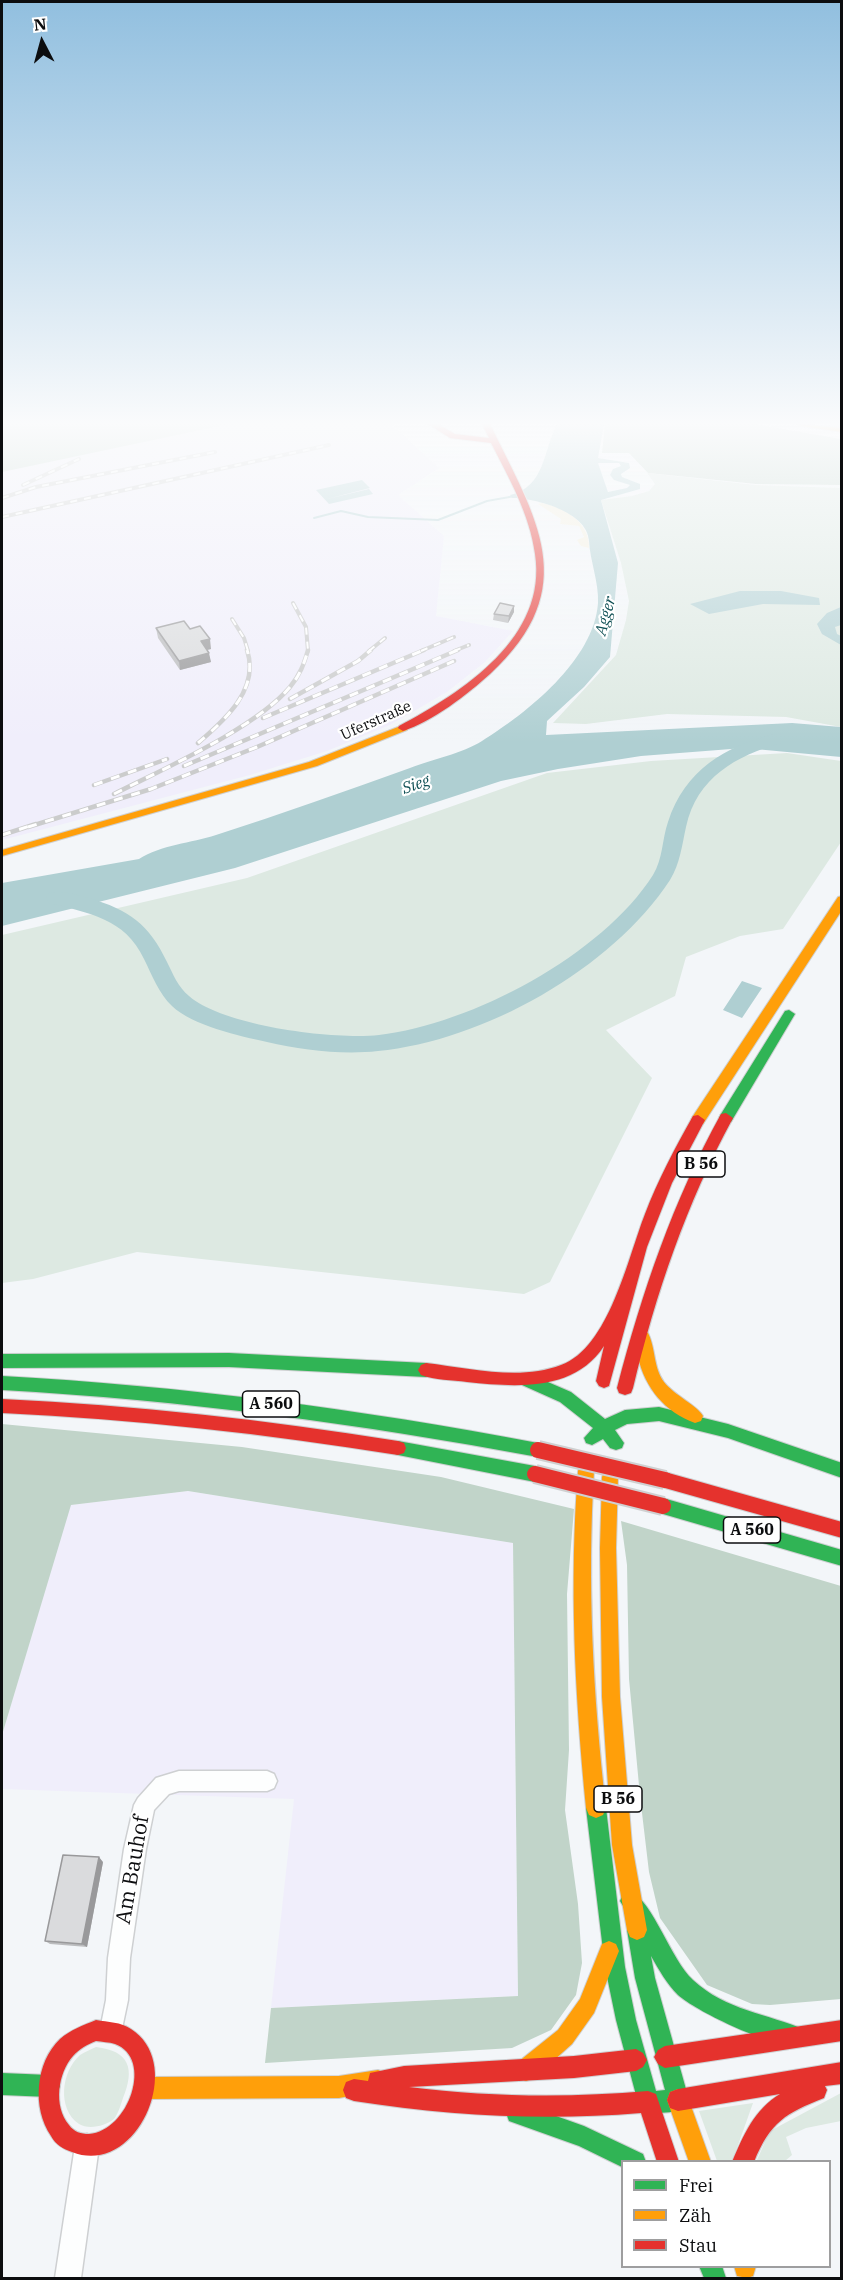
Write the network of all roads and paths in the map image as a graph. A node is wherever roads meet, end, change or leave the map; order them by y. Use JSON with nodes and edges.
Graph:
{"nodes":[{"id":1,"x":533,"y":530,"type":"edge"},
{"id":2,"x":2,"y":853,"type":"edge"},
{"id":3,"x":842,"y":900,"type":"edge"},
{"id":4,"x":796,"y":1002,"type":"dead end"},
{"id":5,"x":622,"y":1301,"type":"junction"},
{"id":6,"x":641,"y":1320,"type":"junction"},
{"id":7,"x":2,"y":1361,"type":"edge"},
{"id":8,"x":517,"y":1377,"type":"junction"},
{"id":9,"x":2,"y":1383,"type":"edge"},
{"id":10,"x":623,"y":1403,"type":"junction"},
{"id":11,"x":2,"y":1407,"type":"edge"},
{"id":12,"x":599,"y":1412,"type":"junction"},
{"id":13,"x":716,"y":1426,"type":"junction"},
{"id":14,"x":616,"y":1443,"type":"junction"},
{"id":15,"x":842,"y":1471,"type":"edge"},
{"id":16,"x":842,"y":1530,"type":"edge"},
{"id":17,"x":842,"y":1558,"type":"edge"},
{"id":18,"x":267,"y":1781,"type":"dead end"},
{"id":19,"x":630,"y":1901,"type":"junction"},
{"id":20,"x":612,"y":1944,"type":"junction"},
{"id":21,"x":112,"y":2030,"type":"junction"},
{"id":22,"x":842,"y":2030,"type":"edge"},
{"id":23,"x":799,"y":2037,"type":"junction"},
{"id":24,"x":665,"y":2057,"type":"junction"},
{"id":25,"x":636,"y":2060,"type":"junction"},
{"id":26,"x":526,"y":2070,"type":"junction"},
{"id":27,"x":842,"y":2073,"type":"edge"},
{"id":28,"x":2,"y":2084,"type":"edge"},
{"id":29,"x":842,"y":2084,"type":"edge"},
{"id":30,"x":49,"y":2086,"type":"junction"},
{"id":31,"x":339,"y":2087,"type":"junction"},
{"id":32,"x":144,"y":2088,"type":"junction"},
{"id":33,"x":678,"y":2100,"type":"junction"},
{"id":34,"x":648,"y":2102,"type":"junction"},
{"id":35,"x":499,"y":2107,"type":"junction"},
{"id":36,"x":87,"y":2146,"type":"junction"},
{"id":37,"x":631,"y":2160,"type":"edge"},
{"id":38,"x":667,"y":2160,"type":"edge"},
{"id":39,"x":699,"y":2160,"type":"edge"},
{"id":40,"x":744,"y":2160,"type":"edge"},
{"id":41,"x":68,"y":2278,"type":"edge"}],
"edges":[{"from":1,"to":2,"type":"main road","name":"Uferstraße"},
{"from":3,"to":5,"type":"main road","number":"B 56"},
{"from":4,"to":6,"type":"main road","number":"B 56"},
{"from":5,"to":8,"type":"main road"},
{"from":5,"to":12,"type":"main road","number":"B 56"},
{"from":6,"to":10,"type":"main road","number":"B 56"},
{"from":6,"to":13,"type":"main road"},
{"from":7,"to":8,"type":"main road"},
{"from":8,"to":12,"type":"main road"},
{"from":9,"to":16,"type":"main road","number":"A 560","bridge":true},
{"from":10,"to":12,"type":"main road"},
{"from":10,"to":13,"type":"main road"},
{"from":10,"to":14,"type":"main road","number":"B 56"},
{"from":11,"to":17,"type":"main road","number":"A 560","bridge":true},
{"from":12,"to":14,"type":"main road"},
{"from":12,"to":20,"type":"main road","number":"B 56"},
{"from":13,"to":15,"type":"main road"},
{"from":14,"to":19,"type":"main road","number":"B 56"},
{"from":18,"to":21,"type":"street","name":"Am Bauhof"},
{"from":19,"to":23,"type":"main road"},
{"from":19,"to":24,"type":"main road","number":"B 56"},
{"from":20,"to":25,"type":"main road","number":"B 56"},
{"from":20,"to":26,"type":"main road"},
{"from":21,"to":30,"type":"main road"},
{"from":21,"to":32,"type":"main road"},
{"from":22,"to":23,"type":"main road"},
{"from":23,"to":24,"type":"main road"},
{"from":24,"to":25,"type":"main road"},
{"from":24,"to":33,"type":"main road","number":"B 56"},
{"from":25,"to":26,"type":"main road"},
{"from":25,"to":34,"type":"main road","number":"B 56"},
{"from":26,"to":31,"type":"main road"},
{"from":27,"to":33,"type":"main road"},
{"from":28,"to":30,"type":"main road"},
{"from":29,"to":40,"type":"main road"},
{"from":30,"to":36,"type":"main road"},
{"from":31,"to":32,"type":"main road"},
{"from":31,"to":35,"type":"main road"},
{"from":32,"to":36,"type":"main road"},
{"from":33,"to":34,"type":"main road"},
{"from":33,"to":39,"type":"main road"},
{"from":34,"to":35,"type":"main road"},
{"from":34,"to":38,"type":"main road"},
{"from":35,"to":37,"type":"main road"},
{"from":36,"to":41,"type":"street"}]}
